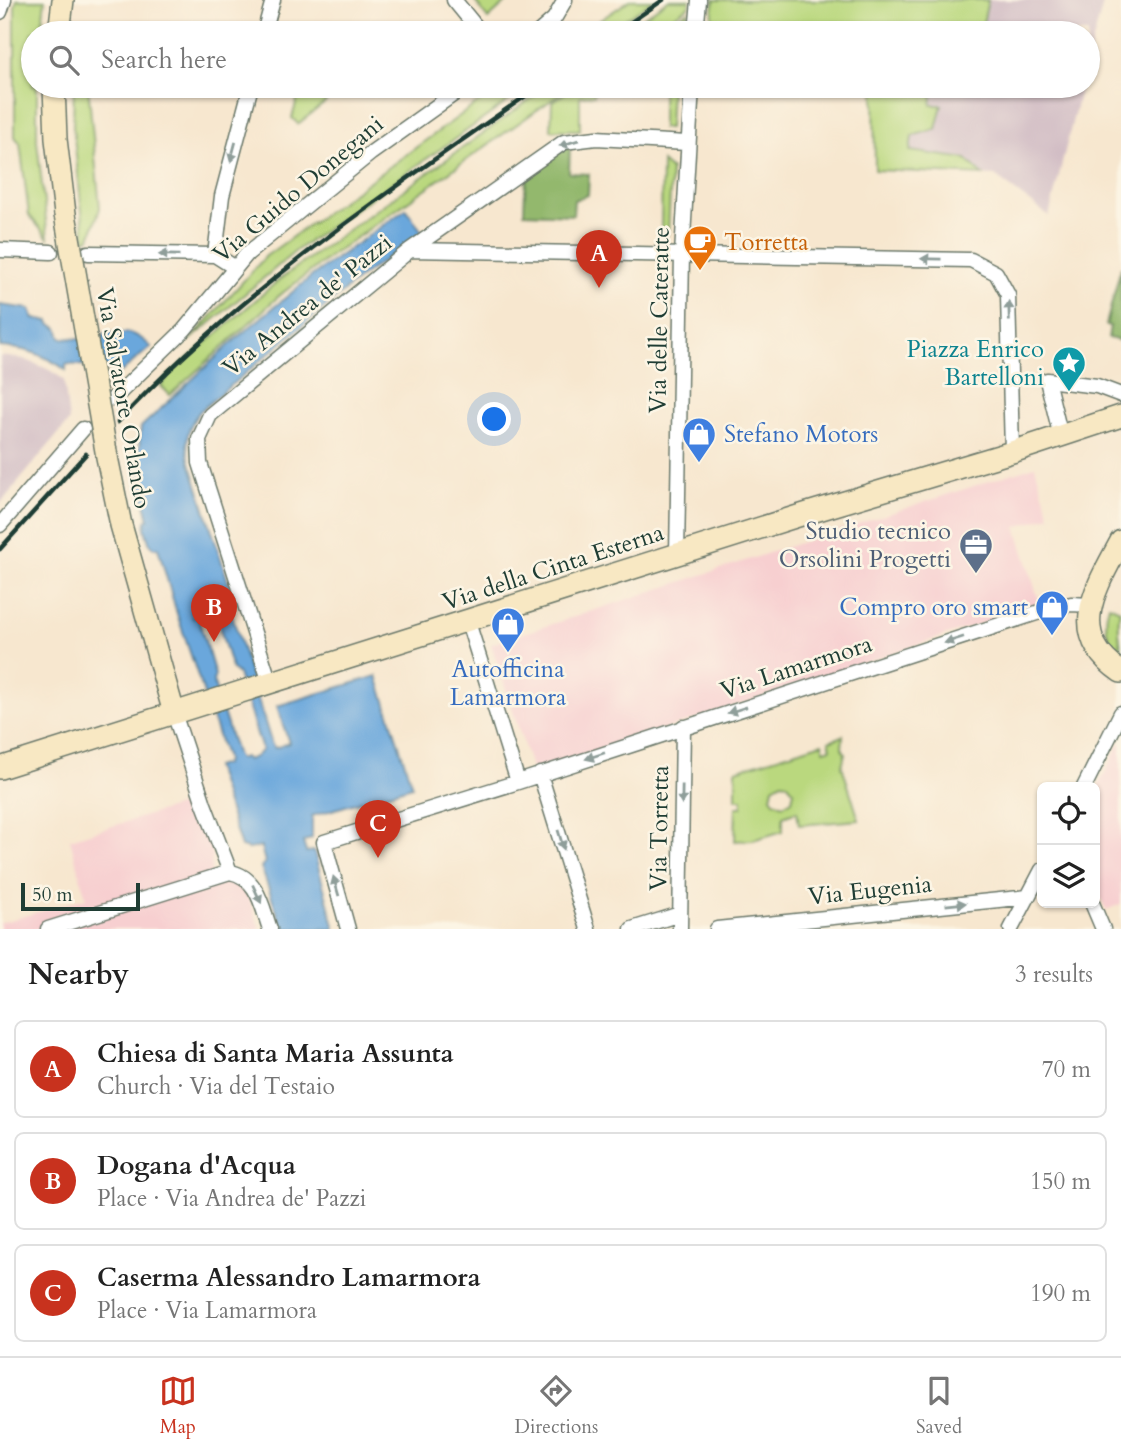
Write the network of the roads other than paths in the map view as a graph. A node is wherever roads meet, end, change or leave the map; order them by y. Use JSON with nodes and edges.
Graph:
{"nodes":[{"id":1,"x":4,"y":0,"type":"edge"},
{"id":2,"x":63,"y":0,"type":"edge"},
{"id":3,"x":273,"y":0,"type":"edge"},
{"id":4,"x":454,"y":0,"type":"edge"},
{"id":5,"x":565,"y":0,"type":"edge"},
{"id":6,"x":699,"y":0,"type":"edge"},
{"id":7,"x":0,"y":12,"type":"edge"},
{"id":8,"x":60,"y":21,"type":"edge"},
{"id":9,"x":267,"y":21,"type":"edge"},
{"id":10,"x":471,"y":21,"type":"edge"},
{"id":11,"x":552,"y":21,"type":"edge"},
{"id":12,"x":697,"y":21,"type":"edge"},
{"id":13,"x":54,"y":98,"type":"edge"},
{"id":14,"x":248,"y":98,"type":"edge"},
{"id":15,"x":448,"y":98,"type":"edge"},
{"id":16,"x":691,"y":98,"type":"edge"},
{"id":17,"x":687,"y":143,"type":"junction"},
{"id":18,"x":0,"y":250,"type":"edge"},
{"id":19,"x":410,"y":250,"type":"junction"},
{"id":20,"x":51,"y":252,"type":"dead end"},
{"id":21,"x":88,"y":253,"type":"dead end"},
{"id":22,"x":682,"y":254,"type":"junction"},
{"id":23,"x":215,"y":255,"type":"junction"},
{"id":24,"x":234,"y":267,"type":"junction"},
{"id":25,"x":1121,"y":395,"type":"edge"},
{"id":26,"x":113,"y":399,"type":"dead end"},
{"id":27,"x":1121,"y":416,"type":"edge"},
{"id":28,"x":83,"y":429,"type":"dead end"},
{"id":29,"x":1061,"y":437,"type":"junction"},
{"id":30,"x":1012,"y":452,"type":"junction"},
{"id":31,"x":0,"y":525,"type":"edge"},
{"id":32,"x":1121,"y":541,"type":"edge"},
{"id":33,"x":677,"y":556,"type":"junction"},
{"id":34,"x":1090,"y":606,"type":"junction"},
{"id":35,"x":468,"y":622,"type":"junction"},
{"id":36,"x":1121,"y":672,"type":"edge"},
{"id":37,"x":270,"y":683,"type":"junction"},
{"id":38,"x":174,"y":713,"type":"junction"},
{"id":39,"x":1121,"y":713,"type":"edge"},
{"id":40,"x":683,"y":727,"type":"junction"},
{"id":41,"x":0,"y":768,"type":"edge"},
{"id":42,"x":540,"y":774,"type":"junction"},
{"id":43,"x":518,"y":782,"type":"junction"},
{"id":44,"x":1086,"y":782,"type":"edge"},
{"id":45,"x":230,"y":872,"type":"junction"},
{"id":46,"x":1037,"y":880,"type":"edge"},
{"id":47,"x":1028,"y":897,"type":"junction"},
{"id":48,"x":1094,"y":908,"type":"edge"},
{"id":49,"x":680,"y":922,"type":"edge"},
{"id":50,"x":48,"y":929,"type":"edge"},
{"id":51,"x":270,"y":929,"type":"edge"},
{"id":52,"x":348,"y":929,"type":"edge"},
{"id":53,"x":589,"y":929,"type":"edge"},
{"id":54,"x":632,"y":929,"type":"edge"},
{"id":55,"x":718,"y":929,"type":"edge"},
{"id":56,"x":1010,"y":929,"type":"edge"},
{"id":57,"x":1103,"y":929,"type":"edge"}],
"edges":[{"from":1,"to":7,"type":"street"},
{"from":2,"to":8,"type":"street"},
{"from":3,"to":9,"type":"street"},
{"from":4,"to":10,"type":"street"},
{"from":5,"to":11,"type":"street"},
{"from":6,"to":12,"type":"street"},
{"from":13,"to":38,"type":"street","name":"Via Salvatore Orlando","bridge":true},
{"from":14,"to":23,"type":"street","one_way":true},
{"from":15,"to":24,"type":"street","name":"Via Guido Donegani"},
{"from":16,"to":17,"type":"street","name":"Via delle Cateratte"},
{"from":17,"to":19,"type":"street","name":"Via Andrea de' Pazzi","one_way":true},
{"from":17,"to":22,"type":"street","name":"Via delle Cateratte"},
{"from":18,"to":20,"type":"street"},
{"from":19,"to":22,"type":"street"},
{"from":19,"to":37,"type":"street","name":"Via Andrea de' Pazzi"},
{"from":23,"to":21,"type":"street","one_way":true},
{"from":30,"to":22,"type":"street","one_way":true},
{"from":22,"to":33,"type":"street","name":"Via delle Cateratte"},
{"from":23,"to":24,"type":"street"},
{"from":24,"to":26,"type":"street","name":"Via Guido Donegani"},
{"from":25,"to":29,"type":"street"},
{"from":27,"to":29,"type":"street","name":"Via della Cinta Esterna"},
{"from":28,"to":31,"type":"street"},
{"from":29,"to":30,"type":"street","name":"Via della Cinta Esterna"},
{"from":30,"to":33,"type":"street","name":"Via della Cinta Esterna"},
{"from":32,"to":34,"type":"street"},
{"from":33,"to":35,"type":"street","name":"Via della Cinta Esterna"},
{"from":34,"to":36,"type":"street"},
{"from":34,"to":40,"type":"street","name":"Via Lamarmora","one_way":true},
{"from":35,"to":37,"type":"street","name":"Via della Cinta Esterna"},
{"from":35,"to":43,"type":"street"},
{"from":37,"to":38,"type":"street","name":"Via della Cinta Esterna"},
{"from":38,"to":41,"type":"street","name":"Via della Cinta Esterna"},
{"from":38,"to":45,"type":"street"},
{"from":39,"to":44,"type":"street"},
{"from":40,"to":42,"type":"street","name":"Via Lamarmora","one_way":true},
{"from":40,"to":49,"type":"street","name":"Via Torretta","one_way":true},
{"from":42,"to":43,"type":"street","name":"Via Lamarmora"},
{"from":42,"to":53,"type":"street","one_way":true},
{"from":52,"to":43,"type":"street","name":"Via Lamarmora","one_way":true},
{"from":45,"to":50,"type":"street"},
{"from":45,"to":51,"type":"street","one_way":true},
{"from":46,"to":47,"type":"street"},
{"from":55,"to":47,"type":"street","name":"Via Eugenia","one_way":true},
{"from":47,"to":56,"type":"street"},
{"from":48,"to":57,"type":"street"},
{"from":49,"to":54,"type":"street"}]}
